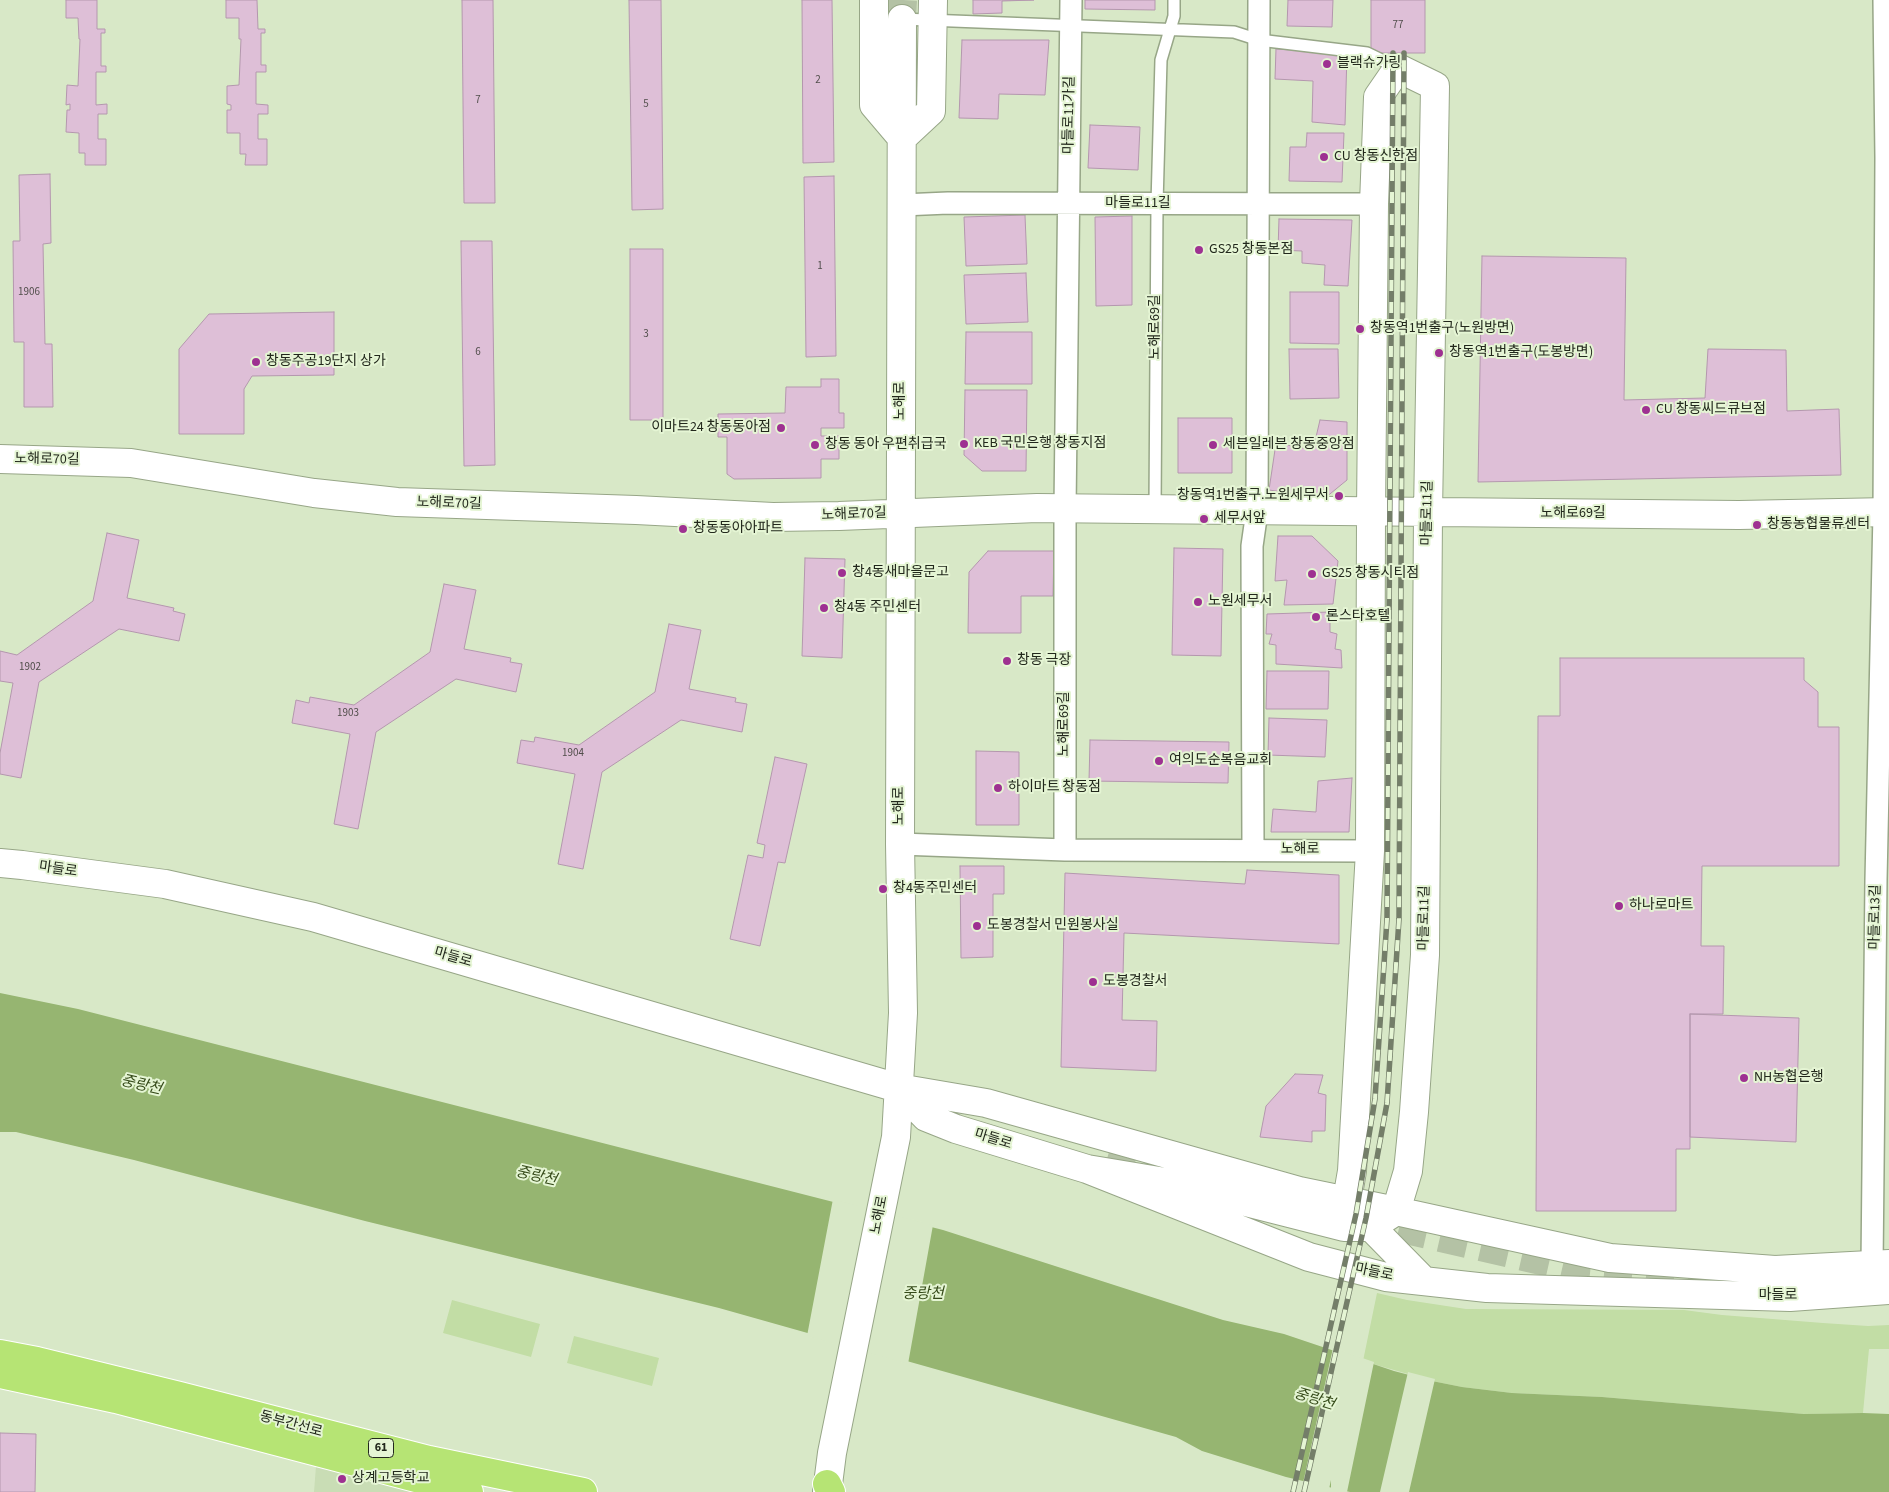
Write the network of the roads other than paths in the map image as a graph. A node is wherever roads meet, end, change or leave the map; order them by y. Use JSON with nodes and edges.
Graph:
{"nodes":[{"id":1,"x":874,"y":0,"type":"edge"},
{"id":2,"x":1071,"y":0,"type":"edge"},
{"id":3,"x":1174,"y":0,"type":"edge"},
{"id":4,"x":1259,"y":0,"type":"edge"},
{"id":5,"x":1884,"y":0,"type":"edge"},
{"id":6,"x":933,"y":10,"type":"edge"},
{"id":7,"x":902,"y":19,"type":"joint"},
{"id":8,"x":1071,"y":25,"type":"junction"},
{"id":9,"x":1170,"y":29,"type":"junction"},
{"id":10,"x":1258,"y":40,"type":"junction"},
{"id":11,"x":1398,"y":68,"type":"junction"},
{"id":12,"x":902,"y":138,"type":"junction"},
{"id":13,"x":1069,"y":204,"type":"junction"},
{"id":14,"x":1157,"y":204,"type":"junction"},
{"id":15,"x":1374,"y":204,"type":"junction"},
{"id":16,"x":902,"y":205,"type":"junction"},
{"id":17,"x":1258,"y":205,"type":"junction"},
{"id":18,"x":0,"y":459,"type":"edge"},
{"id":19,"x":1066,"y":509,"type":"junction"},
{"id":20,"x":1156,"y":510,"type":"junction"},
{"id":21,"x":1257,"y":511,"type":"junction"},
{"id":22,"x":1371,"y":512,"type":"junction"},
{"id":23,"x":900,"y":513,"type":"junction"},
{"id":24,"x":1428,"y":513,"type":"junction"},
{"id":25,"x":1886,"y":513,"type":"edge"},
{"id":26,"x":900,"y":844,"type":"junction"},
{"id":27,"x":1064,"y":850,"type":"junction"},
{"id":28,"x":1253,"y":850,"type":"junction"},
{"id":29,"x":1370,"y":851,"type":"junction"},
{"id":30,"x":0,"y":863,"type":"edge"},
{"id":31,"x":898,"y":1088,"type":"junction"},
{"id":32,"x":1354,"y":1147,"type":"junction"},
{"id":33,"x":1087,"y":1169,"type":"junction"},
{"id":34,"x":1299,"y":1191,"type":"junction"},
{"id":35,"x":1348,"y":1200,"type":"junction"},
{"id":36,"x":1396,"y":1211,"type":"junction"},
{"id":37,"x":1371,"y":1227,"type":"junction"},
{"id":38,"x":1884,"y":1277,"type":"edge"},
{"id":39,"x":1424,"y":1280,"type":"junction"},
{"id":40,"x":0,"y":1354,"type":"edge"},
{"id":41,"x":0,"y":1374,"type":"edge"},
{"id":42,"x":828,"y":1489,"type":"edge"},
{"id":43,"x":469,"y":1492,"type":"edge"},
{"id":44,"x":583,"y":1492,"type":"edge"}],
"edges":[{"from":1,"to":12,"type":"main road"},
{"from":2,"to":8,"type":"street","name":"마들로11가길"},
{"from":3,"to":9,"type":"lane"},
{"from":4,"to":10,"type":"street"},
{"from":5,"to":25,"type":"street","name":"마들로13길"},
{"from":6,"to":7,"type":"lane"},
{"from":6,"to":8,"type":"lane"},
{"from":6,"to":12,"type":"main road"},
{"from":7,"to":12,"type":"main road","name":"노해로"},
{"from":8,"to":9,"type":"lane"},
{"from":8,"to":13,"type":"street","name":"마들로11가길"},
{"from":9,"to":10,"type":"lane"},
{"from":9,"to":14,"type":"lane"},
{"from":10,"to":11,"type":"lane"},
{"from":10,"to":17,"type":"street"},
{"from":11,"to":15,"type":"main road"},
{"from":11,"to":24,"type":"main road","name":"마들로11길"},
{"from":12,"to":16,"type":"main road","name":"노해로"},
{"from":13,"to":14,"type":"street","name":"마들로11길"},
{"from":13,"to":16,"type":"street","name":"마들로11길"},
{"from":13,"to":19,"type":"street","name":"노해로69길"},
{"from":14,"to":17,"type":"street","name":"마들로11길"},
{"from":14,"to":20,"type":"lane","name":"노해로69길"},
{"from":15,"to":17,"type":"street","name":"마들로11길"},
{"from":15,"to":22,"type":"main road"},
{"from":16,"to":23,"type":"main road","name":"노해로"},
{"from":17,"to":21,"type":"street"},
{"from":18,"to":23,"type":"main road","name":"노해로70길"},
{"from":19,"to":20,"type":"main road","name":"노해로69길"},
{"from":19,"to":23,"type":"main road","name":"노해로69길"},
{"from":19,"to":27,"type":"street","name":"노해로69길"},
{"from":20,"to":21,"type":"main road","name":"노해로69길"},
{"from":21,"to":22,"type":"main road","name":"노해로69길"},
{"from":21,"to":28,"type":"street"},
{"from":22,"to":24,"type":"main road","name":"노해로69길"},
{"from":22,"to":29,"type":"main road"},
{"from":23,"to":26,"type":"main road","name":"노해로"},
{"from":24,"to":25,"type":"main road","name":"노해로69길"},
{"from":24,"to":36,"type":"main road","name":"마들로11길"},
{"from":25,"to":38,"type":"street","name":"마들로13길"},
{"from":26,"to":27,"type":"street","name":"노해로"},
{"from":26,"to":31,"type":"main road","name":"노해로"},
{"from":27,"to":28,"type":"street","name":"노해로"},
{"from":28,"to":29,"type":"street","name":"노해로"},
{"from":29,"to":32,"type":"main road"},
{"from":30,"to":31,"type":"main road","name":"마들로"},
{"from":31,"to":33,"type":"main road","name":"마들로"},
{"from":31,"to":34,"type":"main road","name":"마들로"},
{"from":31,"to":42,"type":"main road","name":"노해로"},
{"from":32,"to":34,"type":"main road"},
{"from":32,"to":35,"type":"main road"},
{"from":33,"to":37,"type":"main road"},
{"from":33,"to":39,"type":"main road","name":"마들로"},
{"from":34,"to":35,"type":"main road","name":"마들로"},
{"from":35,"to":36,"type":"main road","name":"마들로"},
{"from":35,"to":37,"type":"main road"},
{"from":36,"to":37,"type":"main road"},
{"from":36,"to":38,"type":"main road","name":"마들로"},
{"from":37,"to":39,"type":"main road"},
{"from":38,"to":39,"type":"main road","name":"마들로"},
{"from":40,"to":44,"type":"highway","name":"동부간선로","number":"61"},
{"from":41,"to":43,"type":"highway"}]}
